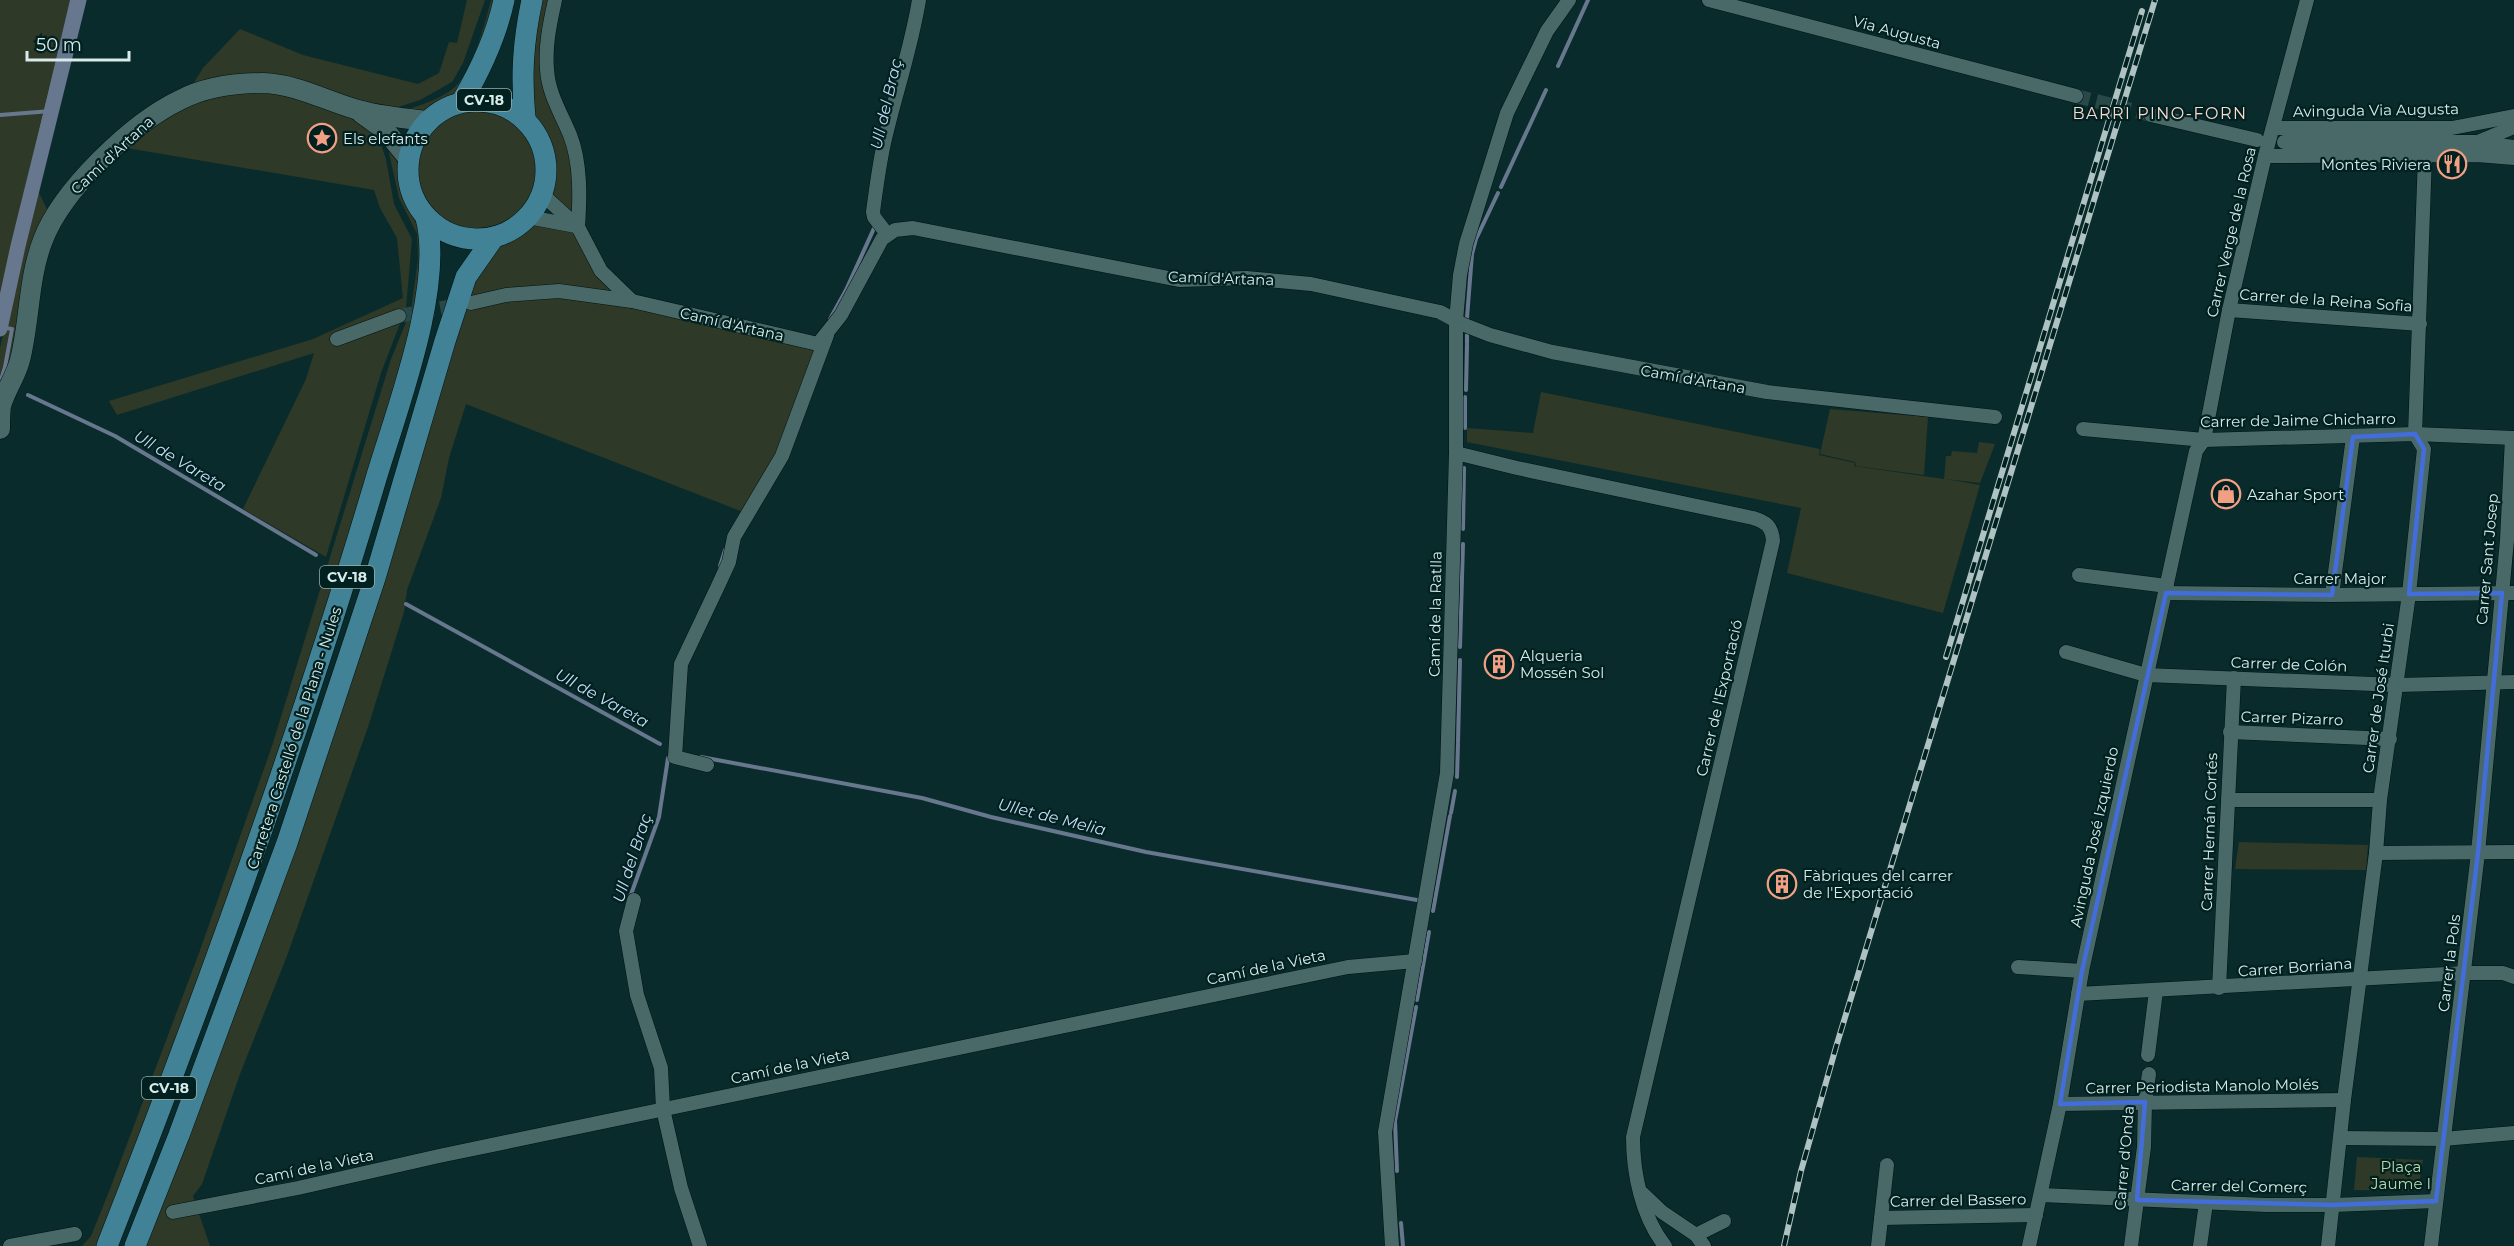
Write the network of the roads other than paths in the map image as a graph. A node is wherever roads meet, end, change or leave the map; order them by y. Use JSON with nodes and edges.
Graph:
{"nodes":[{"id":1,"x":504,"y":0,"type":"edge"},
{"id":2,"x":532,"y":0,"type":"edge"},
{"id":3,"x":555,"y":0,"type":"edge"},
{"id":4,"x":919,"y":0,"type":"edge"},
{"id":5,"x":1569,"y":0,"type":"edge"},
{"id":6,"x":1709,"y":0,"type":"edge"},
{"id":7,"x":2307,"y":0,"type":"edge"},
{"id":8,"x":2076,"y":96,"type":"tunnel mouth"},
{"id":9,"x":462,"y":101,"type":"junction"},
{"id":10,"x":356,"y":110,"type":"junction"},
{"id":11,"x":2151,"y":115,"type":"tunnel mouth"},
{"id":12,"x":2514,"y":116,"type":"edge"},
{"id":13,"x":525,"y":118,"type":"junction"},
{"id":14,"x":426,"y":121,"type":"junction"},
{"id":15,"x":2514,"y":127,"type":"edge"},
{"id":16,"x":2274,"y":128,"type":"junction"},
{"id":17,"x":2258,"y":140,"type":"dead end"},
{"id":18,"x":2283,"y":142,"type":"dead end"},
{"id":19,"x":2476,"y":142,"type":"junction"},
{"id":20,"x":2514,"y":147,"type":"edge"},
{"id":21,"x":2265,"y":156,"type":"junction"},
{"id":22,"x":2425,"y":156,"type":"junction"},
{"id":23,"x":408,"y":158,"type":"junction"},
{"id":24,"x":2514,"y":158,"type":"edge"},
{"id":25,"x":543,"y":195,"type":"junction"},
{"id":26,"x":528,"y":217,"type":"junction"},
{"id":27,"x":426,"y":218,"type":"junction"},
{"id":28,"x":578,"y":227,"type":"junction"},
{"id":29,"x":887,"y":234,"type":"junction"},
{"id":30,"x":495,"y":237,"type":"junction"},
{"id":31,"x":632,"y":301,"type":"junction"},
{"id":32,"x":471,"y":303,"type":"tunnel mouth"},
{"id":33,"x":2229,"y":310,"type":"junction"},
{"id":34,"x":399,"y":316,"type":"tunnel mouth"},
{"id":35,"x":1456,"y":321,"type":"junction"},
{"id":36,"x":2420,"y":324,"type":"junction"},
{"id":37,"x":827,"y":335,"type":"junction"},
{"id":38,"x":336,"y":339,"type":"dead end"},
{"id":39,"x":1995,"y":417,"type":"dead end"},
{"id":40,"x":0,"y":429,"type":"edge"},
{"id":41,"x":2083,"y":429,"type":"dead end"},
{"id":42,"x":2415,"y":434,"type":"junction"},
{"id":43,"x":2353,"y":437,"type":"junction"},
{"id":44,"x":2513,"y":438,"type":"edge"},
{"id":45,"x":2204,"y":440,"type":"junction"},
{"id":46,"x":1456,"y":453,"type":"junction"},
{"id":47,"x":2079,"y":575,"type":"dead end"},
{"id":48,"x":2167,"y":590,"type":"junction"},
{"id":49,"x":2508,"y":593,"type":"edge"},
{"id":50,"x":2409,"y":594,"type":"junction"},
{"id":51,"x":2332,"y":595,"type":"junction"},
{"id":52,"x":2066,"y":652,"type":"dead end"},
{"id":53,"x":2146,"y":675,"type":"junction"},
{"id":54,"x":2234,"y":678,"type":"junction"},
{"id":55,"x":2493,"y":682,"type":"junction"},
{"id":56,"x":2514,"y":682,"type":"edge"},
{"id":57,"x":2398,"y":685,"type":"junction"},
{"id":58,"x":2230,"y":732,"type":"junction"},
{"id":59,"x":2390,"y":739,"type":"junction"},
{"id":60,"x":707,"y":765,"type":"dead end"},
{"id":61,"x":2228,"y":800,"type":"junction"},
{"id":62,"x":2380,"y":800,"type":"junction"},
{"id":63,"x":2514,"y":852,"type":"edge"},
{"id":64,"x":2478,"y":853,"type":"junction"},
{"id":65,"x":2376,"y":854,"type":"junction"},
{"id":66,"x":633,"y":900,"type":"dead end"},
{"id":67,"x":1415,"y":961,"type":"junction"},
{"id":68,"x":2018,"y":967,"type":"dead end"},
{"id":69,"x":2082,"y":971,"type":"junction"},
{"id":70,"x":2465,"y":974,"type":"junction"},
{"id":71,"x":2514,"y":977,"type":"edge"},
{"id":72,"x":2360,"y":979,"type":"junction"},
{"id":73,"x":2220,"y":988,"type":"junction"},
{"id":74,"x":2156,"y":991,"type":"junction"},
{"id":75,"x":2078,"y":994,"type":"junction"},
{"id":76,"x":2148,"y":1055,"type":"dead end"},
{"id":77,"x":2150,"y":1074,"type":"dead end"},
{"id":78,"x":2344,"y":1100,"type":"junction"},
{"id":79,"x":2145,"y":1102,"type":"junction"},
{"id":80,"x":2060,"y":1104,"type":"junction"},
{"id":81,"x":663,"y":1109,"type":"junction"},
{"id":82,"x":2514,"y":1133,"type":"edge"},
{"id":83,"x":2341,"y":1138,"type":"junction"},
{"id":84,"x":2443,"y":1139,"type":"junction"},
{"id":85,"x":1887,"y":1165,"type":"dead end"},
{"id":86,"x":2041,"y":1195,"type":"junction"},
{"id":87,"x":1645,"y":1199,"type":"junction"},
{"id":88,"x":2137,"y":1200,"type":"junction"},
{"id":89,"x":2436,"y":1201,"type":"junction"},
{"id":90,"x":2206,"y":1203,"type":"junction"},
{"id":91,"x":2333,"y":1205,"type":"junction"},
{"id":92,"x":173,"y":1212,"type":"dead end"},
{"id":93,"x":2036,"y":1215,"type":"junction"},
{"id":94,"x":1881,"y":1218,"type":"junction"},
{"id":95,"x":1724,"y":1221,"type":"dead end"},
{"id":96,"x":75,"y":1234,"type":"dead end"},
{"id":97,"x":1696,"y":1236,"type":"edge"},
{"id":98,"x":1664,"y":1244,"type":"edge"},
{"id":99,"x":10,"y":1246,"type":"edge"},
{"id":100,"x":107,"y":1246,"type":"edge"},
{"id":101,"x":135,"y":1246,"type":"edge"},
{"id":102,"x":700,"y":1246,"type":"edge"},
{"id":103,"x":1392,"y":1246,"type":"edge"},
{"id":104,"x":1878,"y":1246,"type":"edge"},
{"id":105,"x":2030,"y":1246,"type":"edge"},
{"id":106,"x":2131,"y":1246,"type":"edge"},
{"id":107,"x":2200,"y":1246,"type":"edge"},
{"id":108,"x":2328,"y":1246,"type":"edge"},
{"id":109,"x":2431,"y":1246,"type":"edge"}],
"edges":[{"from":1,"to":9,"type":"main road","number":"CV-18"},
{"from":2,"to":13,"type":"main road","number":"CV-18"},
{"from":3,"to":28,"type":"street"},
{"from":4,"to":29,"type":"street"},
{"from":5,"to":35,"type":"street","name":"Camí de la Ratlla"},
{"from":6,"to":8,"type":"street","name":"Via Augusta"},
{"from":7,"to":16,"type":"street","name":"Carrer Verge de la Rosa"},
{"from":9,"to":13,"type":"main road","number":"CV-18"},
{"from":9,"to":14,"type":"main road","number":"CV-18"},
{"from":10,"to":14,"type":"street","name":"Camí d'Artana"},
{"from":10,"to":23,"type":"street","name":"Camí d'Artana"},
{"from":10,"to":40,"type":"street","name":"Camí d'Artana"},
{"from":11,"to":17,"type":"street"},
{"from":12,"to":16,"type":"street","name":"Avinguda Via Augusta"},
{"from":13,"to":25,"type":"main road","number":"CV-18"},
{"from":14,"to":23,"type":"main road","number":"CV-18"},
{"from":15,"to":19,"type":"street","name":"Avinguda Via Augusta"},
{"from":16,"to":21,"type":"street","name":"Carrer Verge de la Rosa"},
{"from":18,"to":19,"type":"street","name":"Avinguda Via Augusta"},
{"from":19,"to":20,"type":"street","name":"Avinguda Via Augusta"},
{"from":21,"to":22,"type":"street"},
{"from":21,"to":33,"type":"street","name":"Carrer Verge de la Rosa"},
{"from":22,"to":24,"type":"street"},
{"from":22,"to":36,"type":"street","name":"Carrer de José Iturbi"},
{"from":23,"to":27,"type":"main road","number":"CV-18"},
{"from":25,"to":26,"type":"main road","number":"CV-18"},
{"from":25,"to":28,"type":"street"},
{"from":26,"to":28,"type":"street"},
{"from":26,"to":30,"type":"main road","number":"CV-18"},
{"from":27,"to":30,"type":"main road","number":"CV-18"},
{"from":27,"to":100,"type":"main road","name":"Carretera Castelló de la Plana - Nules","number":"CV-18"},
{"from":28,"to":31,"type":"street"},
{"from":29,"to":35,"type":"street","name":"Camí d'Artana"},
{"from":29,"to":37,"type":"street"},
{"from":30,"to":101,"type":"main road","name":"Carretera Castelló de la Plana - Nules","number":"CV-18"},
{"from":31,"to":32,"type":"street"},
{"from":31,"to":37,"type":"street","name":"Camí d'Artana"},
{"from":33,"to":36,"type":"street","name":"Carrer de la Reina Sofia"},
{"from":33,"to":45,"type":"street","name":"Carrer Verge de la Rosa"},
{"from":34,"to":38,"type":"street"},
{"from":35,"to":39,"type":"street","name":"Camí d'Artana"},
{"from":35,"to":46,"type":"street","name":"Camí de la Ratlla"},
{"from":36,"to":42,"type":"street","name":"Carrer de José Iturbi"},
{"from":37,"to":60,"type":"street"},
{"from":41,"to":45,"type":"street","name":"Carrer de Jaime Chicharro"},
{"from":42,"to":43,"type":"street","name":"Carrer de Jaime Chicharro"},
{"from":42,"to":44,"type":"street","name":"Carrer de Jaime Chicharro"},
{"from":42,"to":50,"type":"street","name":"Carrer de José Iturbi"},
{"from":43,"to":45,"type":"street","name":"Carrer de Jaime Chicharro"},
{"from":43,"to":51,"type":"street"},
{"from":44,"to":49,"type":"street","name":"Carrer Sant Josep"},
{"from":45,"to":48,"type":"street","name":"Avinguda José Izquierdo"},
{"from":46,"to":67,"type":"street","name":"Camí de la Ratlla"},
{"from":46,"to":87,"type":"street","name":"Carrer de l'Exportació"},
{"from":47,"to":48,"type":"street","name":"Carrer Major"},
{"from":48,"to":51,"type":"street","name":"Carrer Major"},
{"from":48,"to":53,"type":"street","name":"Avinguda José Izquierdo"},
{"from":49,"to":50,"type":"street","name":"Carrer Major"},
{"from":49,"to":55,"type":"street","name":"Carrer Sant Josep"},
{"from":50,"to":51,"type":"street","name":"Carrer Major"},
{"from":50,"to":57,"type":"street","name":"Carrer de José Iturbi"},
{"from":52,"to":53,"type":"street","name":"Carrer de Colón"},
{"from":53,"to":54,"type":"street","name":"Carrer de Colón"},
{"from":53,"to":69,"type":"street","name":"Avinguda José Izquierdo"},
{"from":54,"to":57,"type":"street","name":"Carrer de Colón"},
{"from":54,"to":58,"type":"street","name":"Carrer Hernán Cortés"},
{"from":55,"to":56,"type":"street","name":"Carrer de Colón"},
{"from":55,"to":57,"type":"street","name":"Carrer de Colón"},
{"from":55,"to":64,"type":"street","name":"Carrer la Pols"},
{"from":57,"to":59,"type":"street","name":"Carrer de José Iturbi"},
{"from":58,"to":59,"type":"street","name":"Carrer Pizarro"},
{"from":58,"to":61,"type":"street","name":"Carrer Hernán Cortés"},
{"from":59,"to":62,"type":"street","name":"Carrer de José Iturbi"},
{"from":61,"to":62,"type":"street"},
{"from":61,"to":73,"type":"street","name":"Carrer Hernán Cortés"},
{"from":62,"to":65,"type":"street","name":"Carrer de José Iturbi"},
{"from":63,"to":64,"type":"street"},
{"from":64,"to":65,"type":"street"},
{"from":64,"to":70,"type":"street","name":"Carrer la Pols"},
{"from":65,"to":72,"type":"street","name":"Carrer de José Iturbi"},
{"from":66,"to":81,"type":"street"},
{"from":67,"to":81,"type":"street","name":"Camí de la Vieta"},
{"from":67,"to":103,"type":"street","name":"Camí de la Ratlla"},
{"from":68,"to":69,"type":"street"},
{"from":69,"to":75,"type":"street","name":"Avinguda José Izquierdo"},
{"from":70,"to":71,"type":"street","name":"Carrer Borriana"},
{"from":70,"to":72,"type":"street","name":"Carrer Borriana"},
{"from":70,"to":84,"type":"street","name":"Carrer la Pols"},
{"from":72,"to":73,"type":"street","name":"Carrer Borriana"},
{"from":72,"to":78,"type":"street","name":"Carrer de José Iturbi"},
{"from":73,"to":74,"type":"street","name":"Carrer Borriana"},
{"from":74,"to":75,"type":"street","name":"Carrer Borriana"},
{"from":74,"to":76,"type":"street"},
{"from":75,"to":80,"type":"street","name":"Avinguda José Izquierdo"},
{"from":77,"to":79,"type":"street","name":"Carrer d'Onda"},
{"from":78,"to":79,"type":"street","name":"Carrer Periodista Manolo Molés"},
{"from":78,"to":83,"type":"street","name":"Carrer de José Iturbi"},
{"from":79,"to":80,"type":"street","name":"Carrer Periodista Manolo Molés"},
{"from":79,"to":88,"type":"street","name":"Carrer d'Onda"},
{"from":80,"to":86,"type":"street","name":"Avinguda José Izquierdo"},
{"from":81,"to":92,"type":"street","name":"Camí de la Vieta"},
{"from":81,"to":102,"type":"street"},
{"from":82,"to":84,"type":"street"},
{"from":83,"to":84,"type":"street"},
{"from":83,"to":91,"type":"street","name":"Carrer de José Iturbi"},
{"from":84,"to":89,"type":"street","name":"Carrer la Pols"},
{"from":85,"to":94,"type":"street"},
{"from":86,"to":88,"type":"street","name":"Carrer del Comerç"},
{"from":86,"to":93,"type":"street","name":"Avinguda José Izquierdo"},
{"from":87,"to":97,"type":"street"},
{"from":87,"to":98,"type":"street"},
{"from":88,"to":90,"type":"street","name":"Carrer del Comerç"},
{"from":88,"to":106,"type":"street","name":"Carrer d'Onda"},
{"from":89,"to":91,"type":"street","name":"Carrer del Comerç"},
{"from":89,"to":109,"type":"street","name":"Carrer la Pols"},
{"from":90,"to":91,"type":"street","name":"Carrer del Comerç"},
{"from":90,"to":107,"type":"street"},
{"from":91,"to":108,"type":"street","name":"Carrer de José Iturbi"},
{"from":93,"to":94,"type":"street","name":"Carrer del Bassero"},
{"from":93,"to":105,"type":"street","name":"Avinguda José Izquierdo"},
{"from":94,"to":104,"type":"street"},
{"from":95,"to":97,"type":"street"},
{"from":96,"to":99,"type":"street"},
{"from":97,"to":98,"type":"street"}]}
